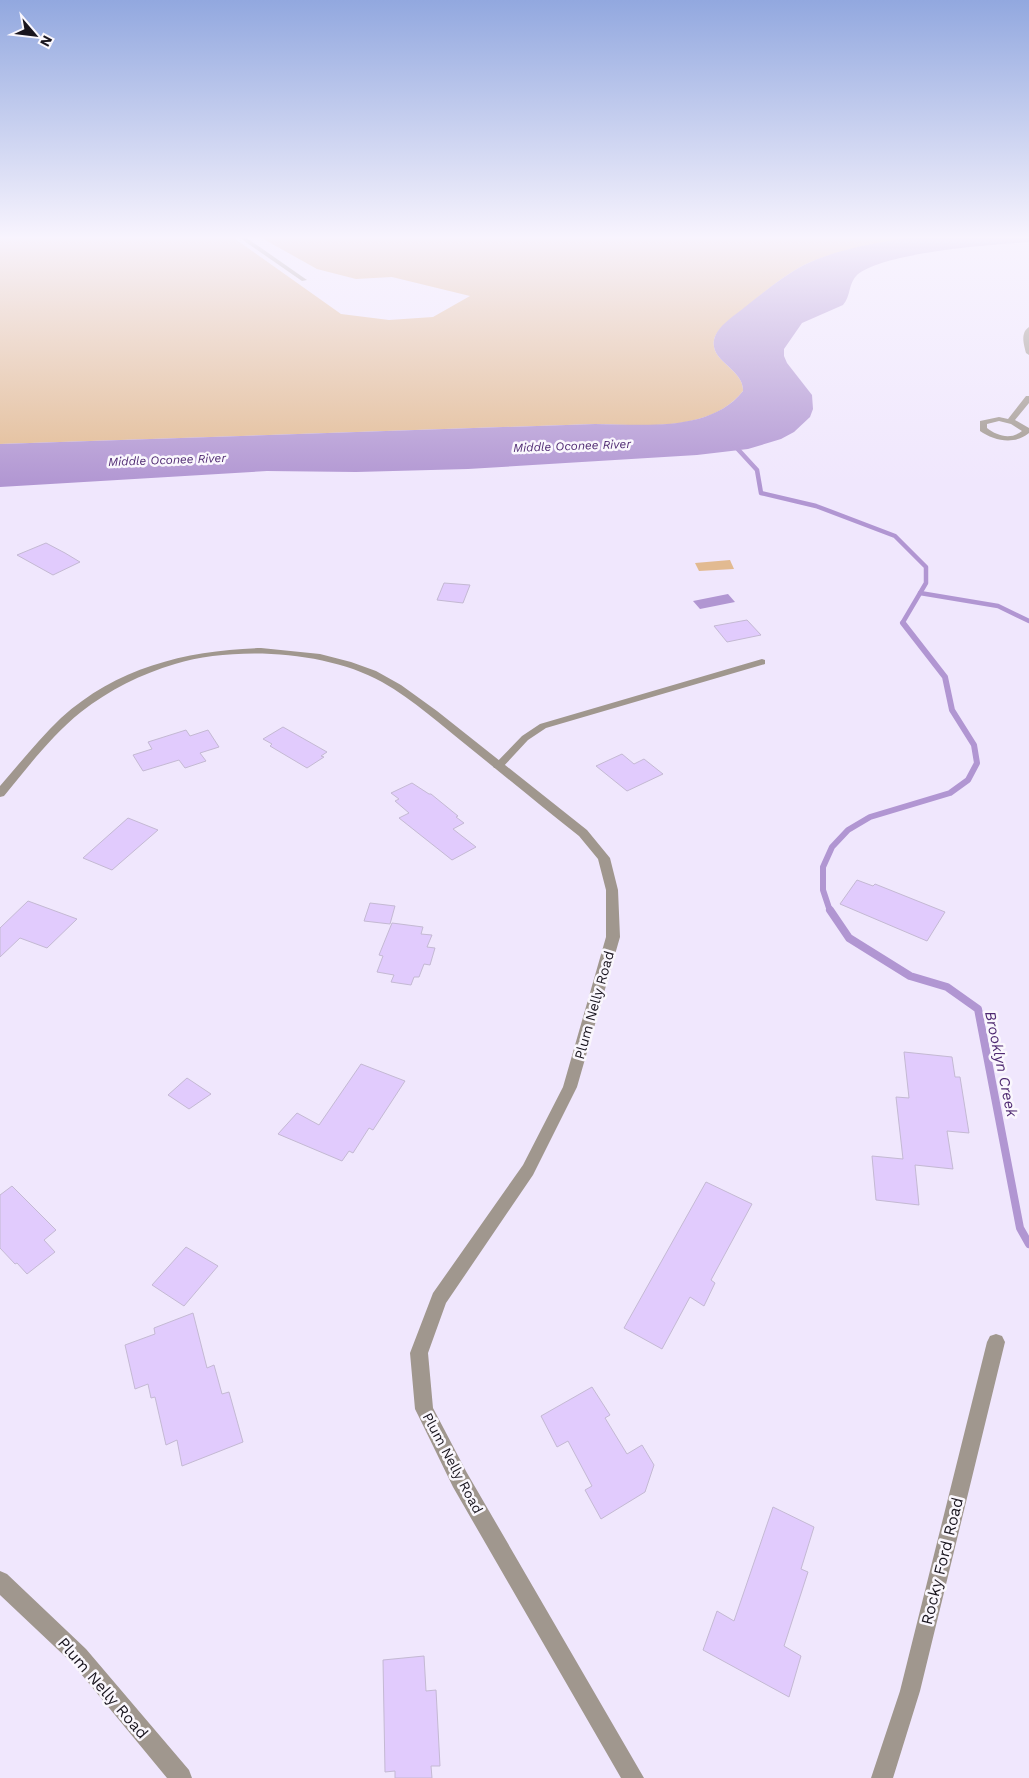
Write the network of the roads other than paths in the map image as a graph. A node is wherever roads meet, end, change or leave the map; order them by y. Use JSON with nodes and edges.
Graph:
{"nodes":[{"id":1,"x":1029,"y":329,"type":"edge"},
{"id":2,"x":1029,"y":352,"type":"edge"},
{"id":3,"x":1029,"y":398,"type":"edge"},
{"id":4,"x":1010,"y":421,"type":"junction"},
{"id":5,"x":762,"y":662,"type":"dead end"},
{"id":6,"x":498,"y":766,"type":"junction"},
{"id":7,"x":0,"y":793,"type":"edge"},
{"id":8,"x":996,"y":1342,"type":"dead end"},
{"id":9,"x":0,"y":1581,"type":"edge"},
{"id":10,"x":181,"y":1778,"type":"edge"},
{"id":11,"x":634,"y":1778,"type":"edge"},
{"id":12,"x":882,"y":1778,"type":"edge"}],
"edges":[{"from":1,"to":2,"type":"street"},
{"from":3,"to":4,"type":"street"},
{"from":4,"to":4,"type":"street"},
{"from":5,"to":6,"type":"lane"},
{"from":6,"to":7,"type":"street","name":"Plum Nelly Road"},
{"from":6,"to":11,"type":"street","name":"Plum Nelly Road"},
{"from":8,"to":12,"type":"street","name":"Rocky Ford Road"},
{"from":9,"to":10,"type":"street","name":"Plum Nelly Road"}]}
